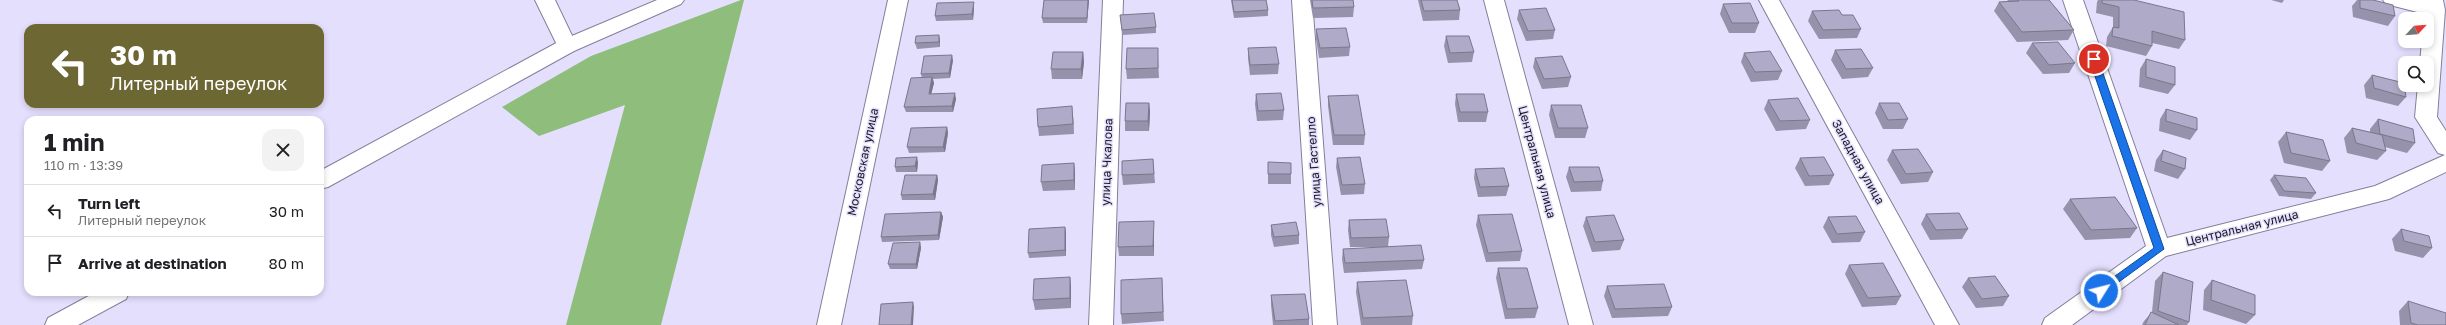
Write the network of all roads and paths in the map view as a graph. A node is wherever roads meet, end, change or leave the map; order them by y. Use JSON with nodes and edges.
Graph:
{"nodes":[{"id":1,"x":545,"y":0,"type":"edge"},
{"id":2,"x":674,"y":0,"type":"edge"},
{"id":3,"x":898,"y":0,"type":"edge"},
{"id":4,"x":1113,"y":0,"type":"edge"},
{"id":5,"x":1302,"y":0,"type":"edge"},
{"id":6,"x":1494,"y":0,"type":"edge"},
{"id":7,"x":1769,"y":0,"type":"edge"},
{"id":8,"x":2073,"y":0,"type":"edge"},
{"id":9,"x":2393,"y":0,"type":"edge"},
{"id":10,"x":2434,"y":5,"type":"edge"},
{"id":11,"x":567,"y":46,"type":"junction"},
{"id":12,"x":2446,"y":148,"type":"edge"},
{"id":13,"x":2446,"y":163,"type":"edge"},
{"id":14,"x":324,"y":179,"type":"edge"},
{"id":15,"x":2159,"y":249,"type":"junction"},
{"id":16,"x":110,"y":296,"type":"edge"},
{"id":17,"x":57,"y":325,"type":"edge"},
{"id":18,"x":829,"y":325,"type":"edge"},
{"id":19,"x":1101,"y":325,"type":"edge"},
{"id":20,"x":1326,"y":325,"type":"edge"},
{"id":21,"x":1581,"y":325,"type":"edge"},
{"id":22,"x":1947,"y":325,"type":"edge"},
{"id":23,"x":2054,"y":325,"type":"edge"}],
"edges":[{"from":1,"to":11,"type":"street"},
{"from":2,"to":11,"type":"street"},
{"from":3,"to":18,"type":"street","name":"Московская улица"},
{"from":4,"to":19,"type":"street","name":"улица Чкалова"},
{"from":5,"to":20,"type":"street","name":"улица Гастелло"},
{"from":6,"to":21,"type":"street","name":"Центральная улица"},
{"from":7,"to":22,"type":"street","name":"Западная улица"},
{"from":8,"to":15,"type":"street"},
{"from":9,"to":10,"type":"street"},
{"from":10,"to":12,"type":"street"},
{"from":11,"to":14,"type":"street"},
{"from":13,"to":15,"type":"street","name":"Центральная улица"},
{"from":15,"to":23,"type":"street","name":"Центральная улица"},
{"from":16,"to":17,"type":"street"}]}
